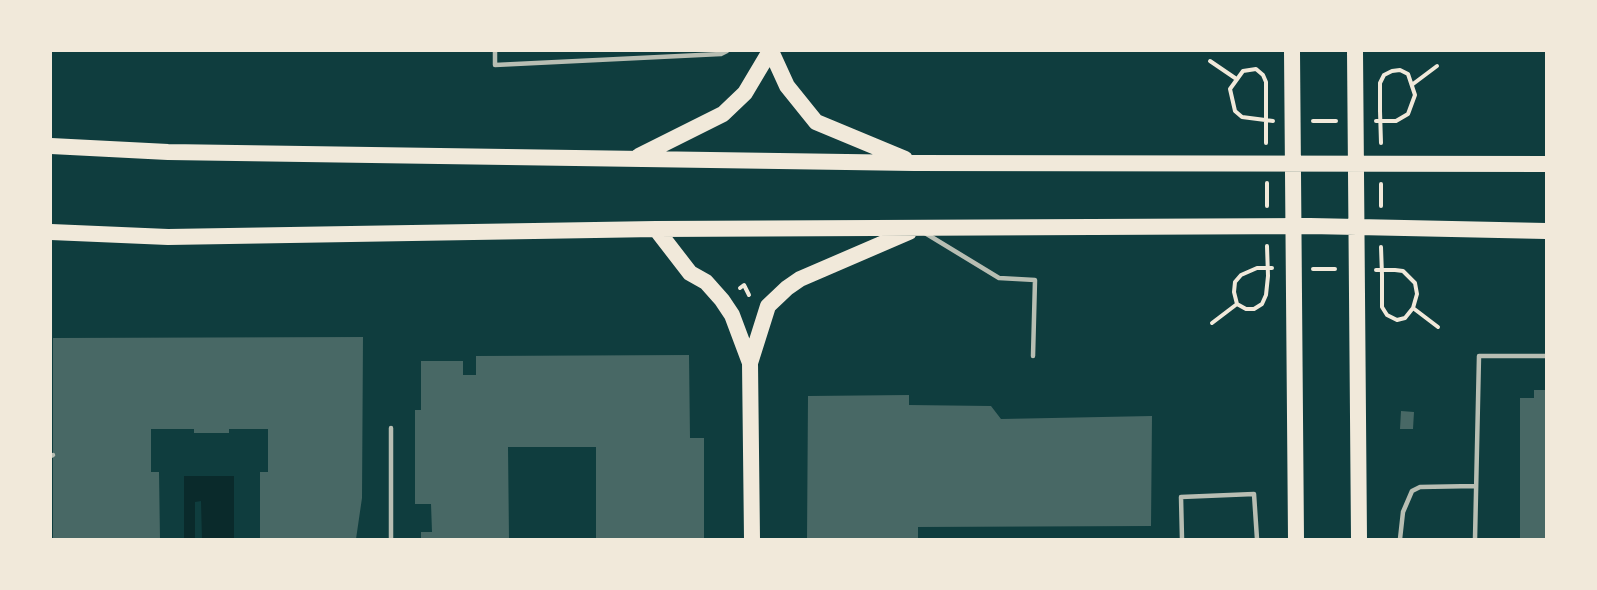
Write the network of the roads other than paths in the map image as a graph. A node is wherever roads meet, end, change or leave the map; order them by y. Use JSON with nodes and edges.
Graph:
{"nodes":[{"id":1,"x":495,"y":51,"type":"edge"},
{"id":2,"x":727,"y":51,"type":"edge"},
{"id":3,"x":771,"y":51,"type":"edge"},
{"id":4,"x":1292,"y":51,"type":"edge"},
{"id":5,"x":1355,"y":51,"type":"edge"},
{"id":6,"x":51,"y":146,"type":"edge"},
{"id":7,"x":637,"y":157,"type":"junction"},
{"id":8,"x":914,"y":163,"type":"junction"},
{"id":9,"x":1546,"y":164,"type":"edge"},
{"id":10,"x":656,"y":229,"type":"junction"},
{"id":11,"x":917,"y":229,"type":"junction"},
{"id":12,"x":1546,"y":231,"type":"edge"},
{"id":13,"x":51,"y":232,"type":"edge"},
{"id":14,"x":1034,"y":356,"type":"dead end"},
{"id":15,"x":1546,"y":356,"type":"edge"},
{"id":16,"x":750,"y":363,"type":"junction"},
{"id":17,"x":391,"y":428,"type":"dead end"},
{"id":18,"x":1475,"y":486,"type":"junction"},
{"id":19,"x":391,"y":539,"type":"edge"},
{"id":20,"x":752,"y":539,"type":"edge"},
{"id":21,"x":1182,"y":539,"type":"edge"},
{"id":22,"x":1257,"y":539,"type":"edge"},
{"id":23,"x":1296,"y":539,"type":"edge"},
{"id":24,"x":1361,"y":539,"type":"edge"},
{"id":25,"x":1400,"y":539,"type":"edge"},
{"id":26,"x":1475,"y":539,"type":"edge"}],
"edges":[{"from":1,"to":2,"type":"lane"},
{"from":3,"to":7,"type":"highway"},
{"from":3,"to":8,"type":"highway"},
{"from":4,"to":23,"type":"highway"},
{"from":5,"to":24,"type":"highway"},
{"from":6,"to":7,"type":"highway"},
{"from":7,"to":8,"type":"highway"},
{"from":8,"to":9,"type":"highway"},
{"from":10,"to":11,"type":"highway"},
{"from":10,"to":13,"type":"highway"},
{"from":10,"to":16,"type":"highway"},
{"from":11,"to":12,"type":"highway"},
{"from":11,"to":14,"type":"lane"},
{"from":11,"to":16,"type":"highway"},
{"from":15,"to":18,"type":"lane"},
{"from":16,"to":20,"type":"highway"},
{"from":17,"to":19,"type":"lane"},
{"from":18,"to":25,"type":"lane"},
{"from":18,"to":26,"type":"lane"},
{"from":21,"to":22,"type":"lane"}]}
